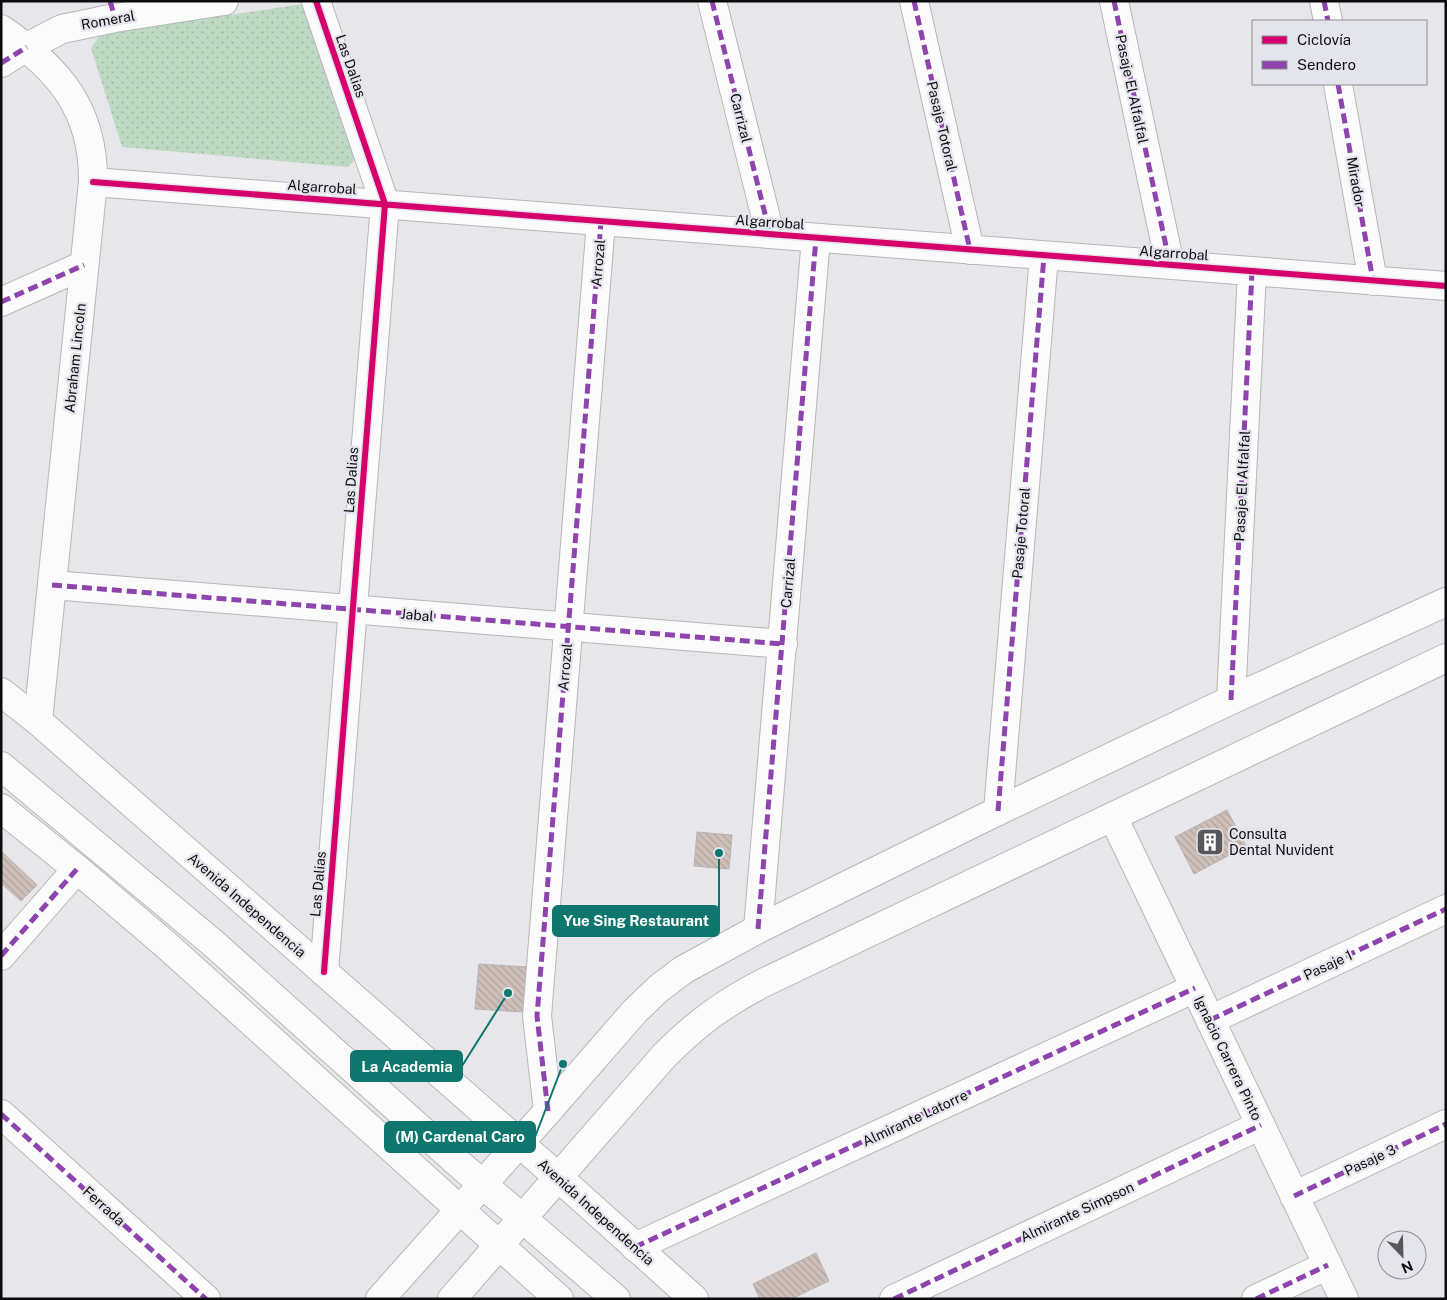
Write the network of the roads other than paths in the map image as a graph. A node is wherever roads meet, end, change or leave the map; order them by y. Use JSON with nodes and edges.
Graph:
{"nodes":[{"id":1,"x":224,"y":1,"type":"edge"},
{"id":2,"x":316,"y":1,"type":"edge"},
{"id":3,"x":712,"y":1,"type":"edge"},
{"id":4,"x":914,"y":1,"type":"edge"},
{"id":5,"x":1114,"y":1,"type":"edge"},
{"id":6,"x":1324,"y":1,"type":"edge"},
{"id":7,"x":113,"y":10,"type":"edge"},
{"id":8,"x":1328,"y":20,"type":"edge"},
{"id":9,"x":1,"y":29,"type":"edge"},
{"id":10,"x":26,"y":47,"type":"junction"},
{"id":11,"x":1,"y":63,"type":"edge"},
{"id":12,"x":1338,"y":85,"type":"edge"},
{"id":13,"x":93,"y":182,"type":"junction"},
{"id":14,"x":385,"y":204,"type":"junction"},
{"id":15,"x":602,"y":222,"type":"junction"},
{"id":16,"x":770,"y":234,"type":"junction"},
{"id":17,"x":816,"y":238,"type":"junction"},
{"id":18,"x":970,"y":250,"type":"junction"},
{"id":19,"x":1044,"y":256,"type":"junction"},
{"id":20,"x":84,"y":265,"type":"junction"},
{"id":21,"x":1170,"y":266,"type":"junction"},
{"id":22,"x":1252,"y":272,"type":"junction"},
{"id":23,"x":1373,"y":281,"type":"junction"},
{"id":24,"x":1446,"y":286,"type":"edge"},
{"id":25,"x":1,"y":302,"type":"edge"},
{"id":26,"x":52,"y":585,"type":"junction"},
{"id":27,"x":1446,"y":602,"type":"edge"},
{"id":28,"x":353,"y":610,"type":"junction"},
{"id":29,"x":569,"y":627,"type":"junction"},
{"id":30,"x":783,"y":644,"type":"junction"},
{"id":31,"x":1446,"y":658,"type":"edge"},
{"id":32,"x":1,"y":692,"type":"edge"},
{"id":33,"x":1232,"y":700,"type":"junction"},
{"id":34,"x":38,"y":721,"type":"junction"},
{"id":35,"x":1,"y":766,"type":"edge"},
{"id":36,"x":1,"y":808,"type":"edge"},
{"id":37,"x":998,"y":811,"type":"junction"},
{"id":38,"x":1113,"y":817,"type":"junction"},
{"id":39,"x":77,"y":869,"type":"junction"},
{"id":40,"x":1446,"y":909,"type":"edge"},
{"id":41,"x":758,"y":929,"type":"junction"},
{"id":42,"x":1,"y":956,"type":"edge"},
{"id":43,"x":324,"y":972,"type":"junction"},
{"id":44,"x":1195,"y":988,"type":"junction"},
{"id":45,"x":1210,"y":1020,"type":"junction"},
{"id":46,"x":548,"y":1111,"type":"junction"},
{"id":47,"x":1,"y":1114,"type":"edge"},
{"id":48,"x":1261,"y":1124,"type":"junction"},
{"id":49,"x":1446,"y":1124,"type":"edge"},
{"id":50,"x":518,"y":1143,"type":"junction"},
{"id":51,"x":558,"y":1177,"type":"junction"},
{"id":52,"x":483,"y":1184,"type":"junction"},
{"id":53,"x":1294,"y":1196,"type":"junction"},
{"id":54,"x":460,"y":1209,"type":"junction"},
{"id":55,"x":523,"y":1218,"type":"junction"},
{"id":56,"x":500,"y":1244,"type":"junction"},
{"id":57,"x":635,"y":1247,"type":"junction"},
{"id":58,"x":1328,"y":1265,"type":"junction"},
{"id":59,"x":206,"y":1299,"type":"edge"},
{"id":60,"x":380,"y":1299,"type":"edge"},
{"id":61,"x":452,"y":1299,"type":"edge"},
{"id":62,"x":558,"y":1299,"type":"edge"},
{"id":63,"x":616,"y":1299,"type":"edge"},
{"id":64,"x":694,"y":1299,"type":"edge"},
{"id":65,"x":894,"y":1299,"type":"edge"},
{"id":66,"x":1256,"y":1299,"type":"edge"},
{"id":67,"x":1344,"y":1299,"type":"edge"}],
"edges":[{"from":1,"to":7,"type":"street","name":"Romeral"},
{"from":2,"to":14,"type":"street","name":"Las Dalias"},
{"from":3,"to":16,"type":"street","name":"Carrizal"},
{"from":4,"to":18,"type":"street","name":"Pasaje Totoral"},
{"from":5,"to":21,"type":"street","name":"Pasaje El Alfalfal"},
{"from":6,"to":8,"type":"street"},
{"from":7,"to":10,"type":"street","name":"Romeral"},
{"from":9,"to":10,"type":"street","name":"Abraham Lincoln"},
{"from":10,"to":11,"type":"street","name":"Romeral"},
{"from":10,"to":13,"type":"street","name":"Abraham Lincoln"},
{"from":12,"to":23,"type":"street","name":"Mirador"},
{"from":13,"to":14,"type":"street","name":"Algarrobal"},
{"from":13,"to":20,"type":"street","name":"Abraham Lincoln"},
{"from":14,"to":15,"type":"street","name":"Algarrobal"},
{"from":14,"to":28,"type":"street","name":"Las Dalias"},
{"from":15,"to":16,"type":"street","name":"Algarrobal"},
{"from":15,"to":29,"type":"street","name":"Arrozal"},
{"from":16,"to":17,"type":"street","name":"Algarrobal"},
{"from":17,"to":18,"type":"street","name":"Algarrobal"},
{"from":17,"to":30,"type":"street","name":"Carrizal"},
{"from":18,"to":19,"type":"street","name":"Algarrobal"},
{"from":19,"to":21,"type":"street","name":"Algarrobal"},
{"from":19,"to":37,"type":"street","name":"Pasaje Totoral"},
{"from":20,"to":25,"type":"street"},
{"from":20,"to":26,"type":"street","name":"Abraham Lincoln"},
{"from":21,"to":22,"type":"street","name":"Algarrobal"},
{"from":22,"to":23,"type":"street","name":"Algarrobal"},
{"from":22,"to":33,"type":"street","name":"Pasaje El Alfalfal"},
{"from":23,"to":24,"type":"street","name":"Algarrobal"},
{"from":26,"to":28,"type":"street","name":"Jabal"},
{"from":26,"to":34,"type":"street","name":"Abraham Lincoln"},
{"from":27,"to":33,"type":"street"},
{"from":28,"to":29,"type":"street","name":"Jabal"},
{"from":28,"to":43,"type":"street","name":"Las Dalias"},
{"from":29,"to":30,"type":"street","name":"Jabal"},
{"from":29,"to":46,"type":"street","name":"Arrozal"},
{"from":30,"to":41,"type":"street","name":"Carrizal"},
{"from":31,"to":38,"type":"street"},
{"from":32,"to":34,"type":"street","name":"Avenida Independencia"},
{"from":33,"to":37,"type":"street"},
{"from":34,"to":43,"type":"street","name":"Avenida Independencia"},
{"from":35,"to":52,"type":"street"},
{"from":36,"to":39,"type":"street"},
{"from":37,"to":41,"type":"street"},
{"from":38,"to":44,"type":"street","name":"Ignacio Carrera Pinto"},
{"from":38,"to":51,"type":"street"},
{"from":39,"to":42,"type":"street"},
{"from":39,"to":54,"type":"street"},
{"from":40,"to":45,"type":"street","name":"Pasaje 1"},
{"from":41,"to":46,"type":"street"},
{"from":43,"to":50,"type":"street","name":"Avenida Independencia"},
{"from":44,"to":45,"type":"street","name":"Ignacio Carrera Pinto"},
{"from":44,"to":57,"type":"street","name":"Almirante Latorre"},
{"from":45,"to":48,"type":"street","name":"Ignacio Carrera Pinto"},
{"from":46,"to":50,"type":"street"},
{"from":47,"to":59,"type":"street","name":"Ferrada"},
{"from":48,"to":53,"type":"street","name":"Ignacio Carrera Pinto"},
{"from":48,"to":65,"type":"street","name":"Almirante Simpson"},
{"from":49,"to":53,"type":"street","name":"Pasaje 3"},
{"from":50,"to":51,"type":"street","name":"Avenida Independencia"},
{"from":50,"to":52,"type":"street"},
{"from":51,"to":55,"type":"street"},
{"from":51,"to":57,"type":"street","name":"Avenida Independencia"},
{"from":52,"to":54,"type":"street"},
{"from":52,"to":55,"type":"street"},
{"from":53,"to":58,"type":"street","name":"Ignacio Carrera Pinto"},
{"from":54,"to":56,"type":"street"},
{"from":54,"to":60,"type":"street"},
{"from":55,"to":56,"type":"street"},
{"from":55,"to":63,"type":"street"},
{"from":56,"to":61,"type":"street"},
{"from":56,"to":62,"type":"street"},
{"from":57,"to":64,"type":"street","name":"Avenida Independencia"},
{"from":58,"to":66,"type":"street"},
{"from":58,"to":67,"type":"street","name":"Ignacio Carrera Pinto"}]}
